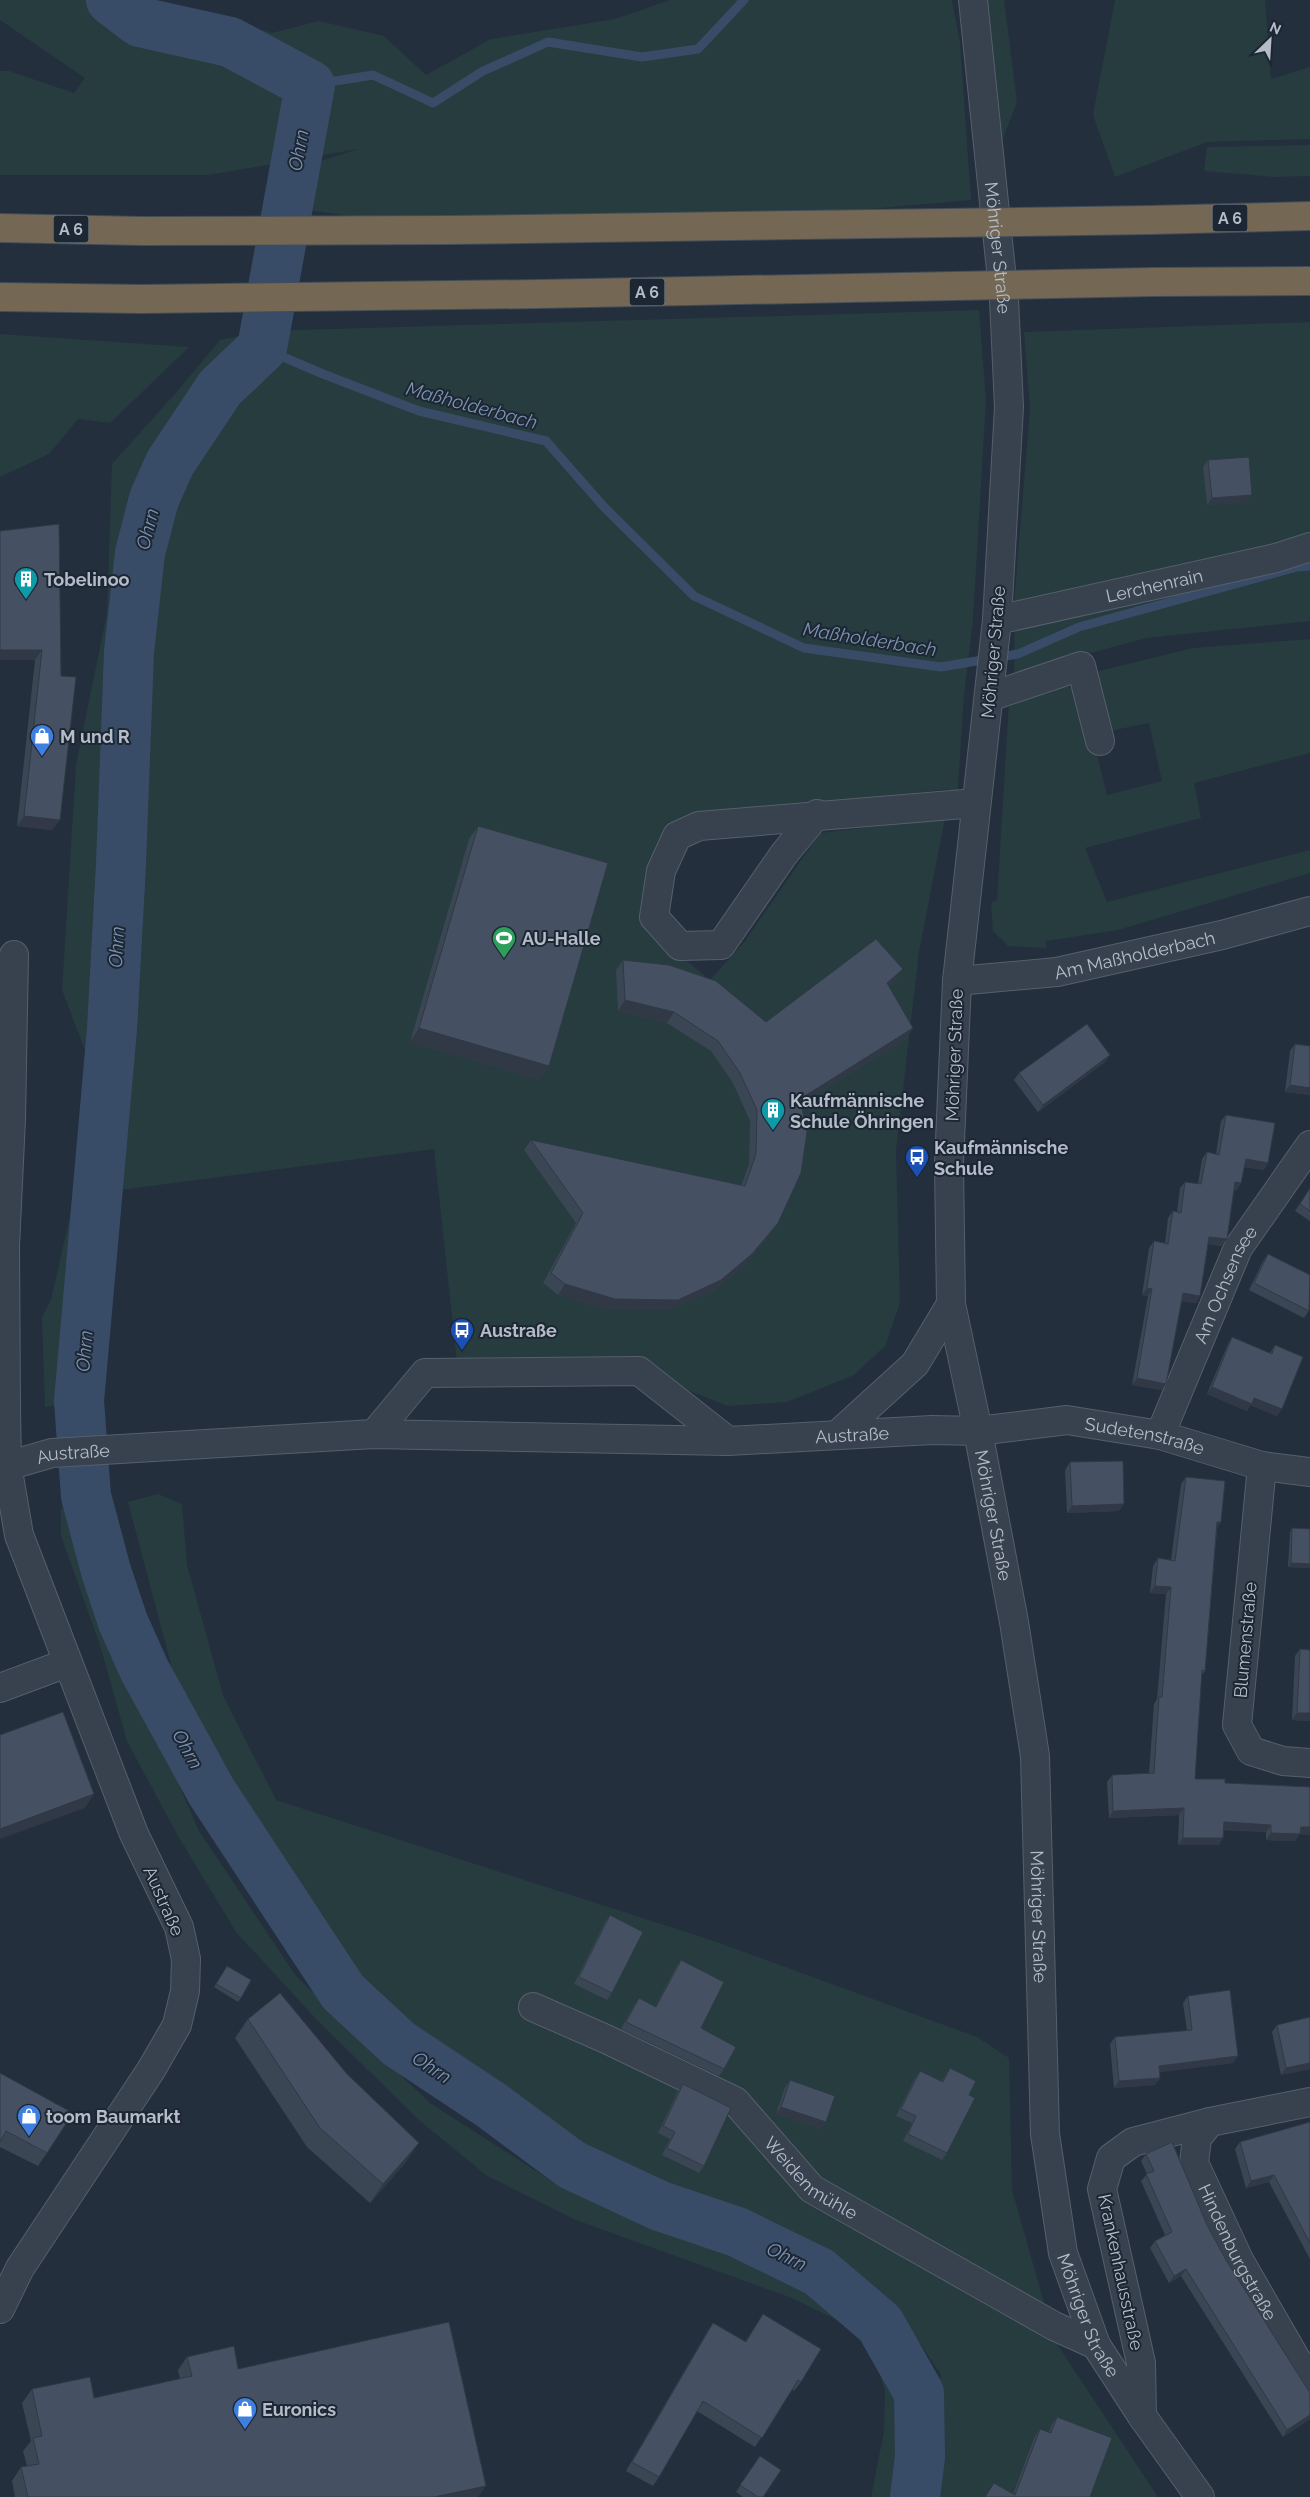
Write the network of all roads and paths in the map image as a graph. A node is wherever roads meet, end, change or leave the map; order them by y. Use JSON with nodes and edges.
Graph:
{"nodes":[{"id":1,"x":973,"y":0,"type":"edge"},
{"id":2,"x":1310,"y":216,"type":"edge"},
{"id":3,"x":0,"y":228,"type":"edge"},
{"id":4,"x":1310,"y":281,"type":"edge"},
{"id":5,"x":0,"y":297,"type":"edge"},
{"id":6,"x":1310,"y":547,"type":"edge"},
{"id":7,"x":997,"y":620,"type":"junction"},
{"id":8,"x":989,"y":697,"type":"junction"},
{"id":9,"x":1100,"y":741,"type":"dead end"},
{"id":10,"x":976,"y":803,"type":"junction"},
{"id":11,"x":817,"y":814,"type":"junction"},
{"id":12,"x":1310,"y":911,"type":"edge"},
{"id":13,"x":14,"y":954,"type":"dead end"},
{"id":14,"x":957,"y":981,"type":"junction"},
{"id":15,"x":6,"y":1120,"type":"edge"},
{"id":16,"x":1310,"y":1146,"type":"edge"},
{"id":17,"x":951,"y":1304,"type":"junction"},
{"id":18,"x":978,"y":1431,"type":"junction"},
{"id":19,"x":374,"y":1434,"type":"junction"},
{"id":20,"x":837,"y":1434,"type":"junction"},
{"id":21,"x":1160,"y":1435,"type":"junction"},
{"id":22,"x":728,"y":1441,"type":"junction"},
{"id":23,"x":4,"y":1466,"type":"edge"},
{"id":24,"x":1262,"y":1466,"type":"junction"},
{"id":25,"x":1310,"y":1472,"type":"edge"},
{"id":26,"x":67,"y":1663,"type":"junction"},
{"id":27,"x":0,"y":1688,"type":"edge"},
{"id":28,"x":1310,"y":1763,"type":"edge"},
{"id":29,"x":533,"y":2007,"type":"dead end"},
{"id":30,"x":1310,"y":2102,"type":"edge"},
{"id":31,"x":1210,"y":2122,"type":"junction"},
{"id":32,"x":0,"y":2309,"type":"edge"},
{"id":33,"x":1096,"y":2345,"type":"junction"},
{"id":34,"x":1310,"y":2377,"type":"edge"},
{"id":35,"x":1142,"y":2416,"type":"junction"},
{"id":36,"x":1200,"y":2497,"type":"edge"}],
"edges":[{"from":1,"to":7,"type":"street","name":"Möhriger Straße"},
{"from":2,"to":3,"type":"highway","number":"A 6","bridge":true},
{"from":4,"to":5,"type":"highway","number":"A 6","bridge":true},
{"from":6,"to":7,"type":"street","name":"Lerchenrain"},
{"from":7,"to":8,"type":"street","name":"Möhriger Straße"},
{"from":8,"to":9,"type":"street"},
{"from":8,"to":10,"type":"street","name":"Möhriger Straße"},
{"from":10,"to":11,"type":"street"},
{"from":10,"to":14,"type":"street","name":"Möhriger Straße"},
{"from":11,"to":11,"type":"street"},
{"from":12,"to":14,"type":"street","name":"Am Maßholderbach"},
{"from":13,"to":15,"type":"street","name":"Austraße"},
{"from":14,"to":17,"type":"street","name":"Möhriger Straße"},
{"from":15,"to":23,"type":"street","name":"Austraße"},
{"from":16,"to":21,"type":"street","name":"Am Ochsensee"},
{"from":17,"to":18,"type":"street","name":"Möhriger Straße"},
{"from":17,"to":20,"type":"street"},
{"from":18,"to":20,"type":"street","name":"Austraße"},
{"from":18,"to":21,"type":"street","name":"Sudetenstraße"},
{"from":18,"to":33,"type":"street","name":"Möhriger Straße"},
{"from":19,"to":22,"type":"street","name":"Austraße"},
{"from":19,"to":22,"type":"street"},
{"from":19,"to":23,"type":"street","name":"Austraße"},
{"from":20,"to":22,"type":"street","name":"Austraße"},
{"from":21,"to":24,"type":"street","name":"Sudetenstraße"},
{"from":23,"to":26,"type":"street","name":"Austraße"},
{"from":24,"to":25,"type":"street","name":"Sudetenstraße"},
{"from":24,"to":28,"type":"street","name":"Blumenstraße"},
{"from":26,"to":27,"type":"street"},
{"from":26,"to":32,"type":"street","name":"Austraße"},
{"from":29,"to":33,"type":"street","name":"Weidenmühle"},
{"from":30,"to":31,"type":"street","name":"Krankenhausstraße"},
{"from":31,"to":34,"type":"street","name":"Hindenburgstraße"},
{"from":31,"to":35,"type":"street","name":"Krankenhausstraße"},
{"from":33,"to":35,"type":"street","name":"Möhriger Straße"},
{"from":35,"to":36,"type":"street","name":"Möhriger Straße"}]}
